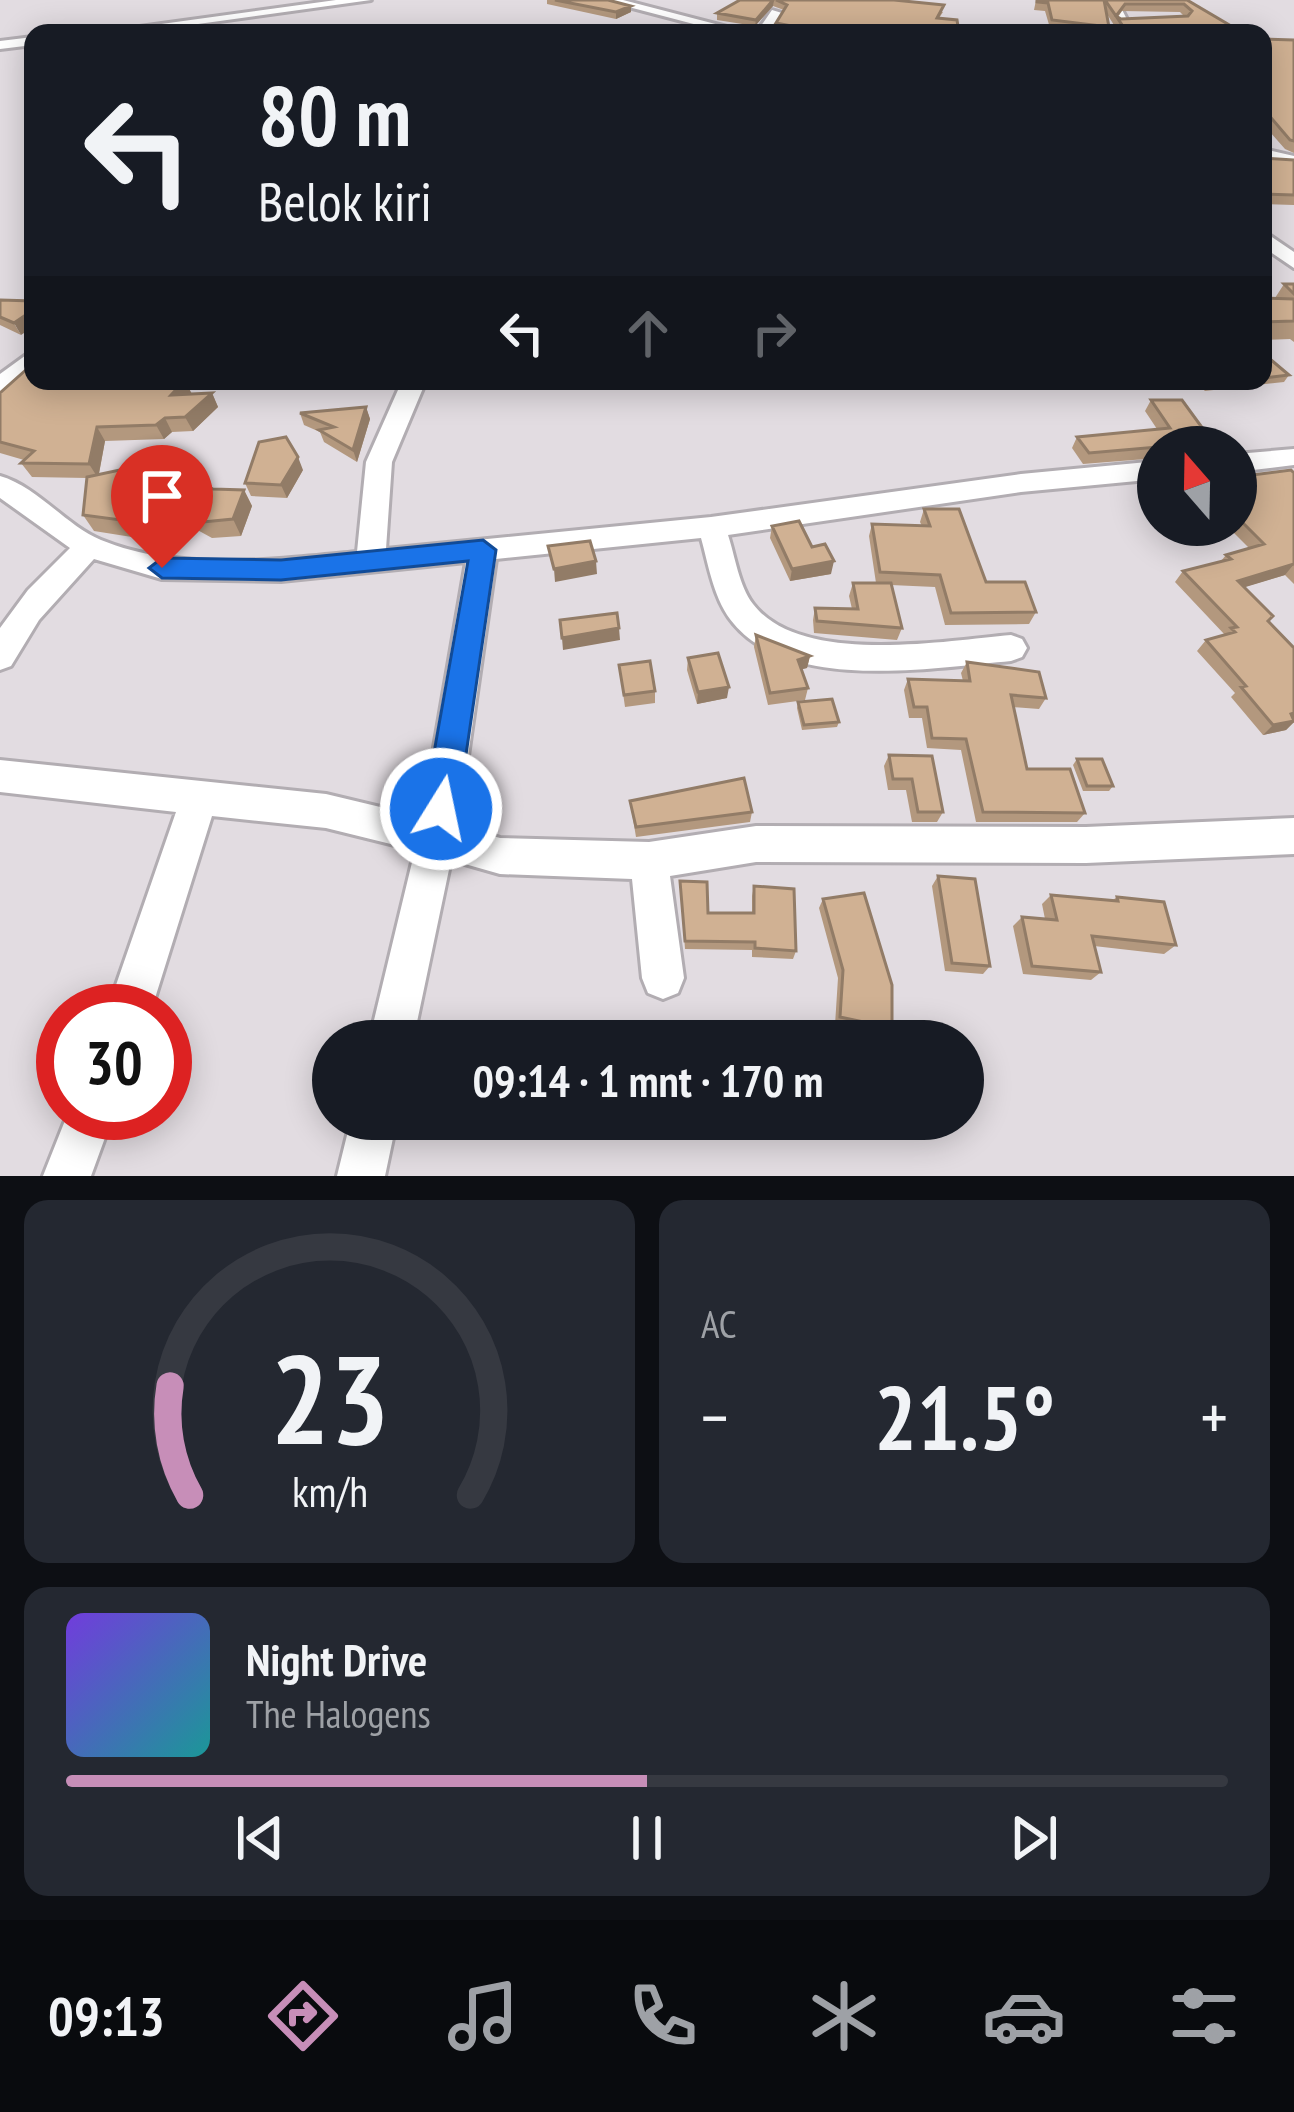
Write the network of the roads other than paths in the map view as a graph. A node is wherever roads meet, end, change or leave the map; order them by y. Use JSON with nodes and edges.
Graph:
{"nodes":[{"id":1,"x":365,"y":0,"type":"edge"},
{"id":2,"x":608,"y":0,"type":"edge"},
{"id":3,"x":688,"y":0,"type":"edge"},
{"id":4,"x":1112,"y":0,"type":"edge"},
{"id":5,"x":776,"y":13,"type":"edge"},
{"id":6,"x":669,"y":15,"type":"junction"},
{"id":7,"x":704,"y":23,"type":"joint"},
{"id":8,"x":174,"y":24,"type":"edge"},
{"id":9,"x":708,"y":24,"type":"edge"},
{"id":10,"x":768,"y":24,"type":"edge"},
{"id":11,"x":1128,"y":24,"type":"edge"},
{"id":12,"x":24,"y":365,"type":"edge"},
{"id":13,"x":0,"y":387,"type":"edge"},
{"id":14,"x":410,"y":390,"type":"edge"},
{"id":15,"x":1294,"y":457,"type":"edge"},
{"id":16,"x":1257,"y":461,"type":"edge"},
{"id":17,"x":1137,"y":472,"type":"edge"},
{"id":18,"x":3,"y":492,"type":"edge"},
{"id":19,"x":711,"y":527,"type":"junction"},
{"id":20,"x":89,"y":548,"type":"junction"},
{"id":21,"x":483,"y":550,"type":"junction"},
{"id":22,"x":371,"y":561,"type":"junction"},
{"id":23,"x":1011,"y":648,"type":"dead end"},
{"id":24,"x":0,"y":658,"type":"edge"},
{"id":25,"x":0,"y":776,"type":"edge"},
{"id":26,"x":200,"y":796,"type":"junction"},
{"id":27,"x":1294,"y":836,"type":"edge"},
{"id":28,"x":437,"y":838,"type":"junction"},
{"id":29,"x":649,"y":861,"type":"junction"},
{"id":30,"x":663,"y":978,"type":"dead end"},
{"id":31,"x":138,"y":984,"type":"edge"},
{"id":32,"x":396,"y":1020,"type":"edge"},
{"id":33,"x":81,"y":1140,"type":"edge"},
{"id":34,"x":369,"y":1140,"type":"edge"},
{"id":35,"x":67,"y":1176,"type":"edge"},
{"id":36,"x":361,"y":1176,"type":"edge"}],
"edges":[{"from":1,"to":8,"type":"street"},
{"from":2,"to":6,"type":"street"},
{"from":3,"to":6,"type":"street"},
{"from":4,"to":11,"type":"street"},
{"from":5,"to":10,"type":"street"},
{"from":6,"to":7,"type":"street"},
{"from":7,"to":9,"type":"street"},
{"from":12,"to":13,"type":"street"},
{"from":14,"to":22,"type":"street"},
{"from":15,"to":16,"type":"street"},
{"from":17,"to":19,"type":"street"},
{"from":18,"to":20,"type":"street"},
{"from":19,"to":21,"type":"street"},
{"from":19,"to":23,"type":"street"},
{"from":20,"to":22,"type":"street"},
{"from":20,"to":24,"type":"street"},
{"from":21,"to":22,"type":"street"},
{"from":21,"to":28,"type":"street"},
{"from":25,"to":26,"type":"street"},
{"from":26,"to":28,"type":"street"},
{"from":26,"to":31,"type":"street"},
{"from":27,"to":29,"type":"street"},
{"from":28,"to":29,"type":"street"},
{"from":28,"to":32,"type":"street"},
{"from":29,"to":30,"type":"street"},
{"from":33,"to":35,"type":"street"},
{"from":34,"to":36,"type":"street"}]}
